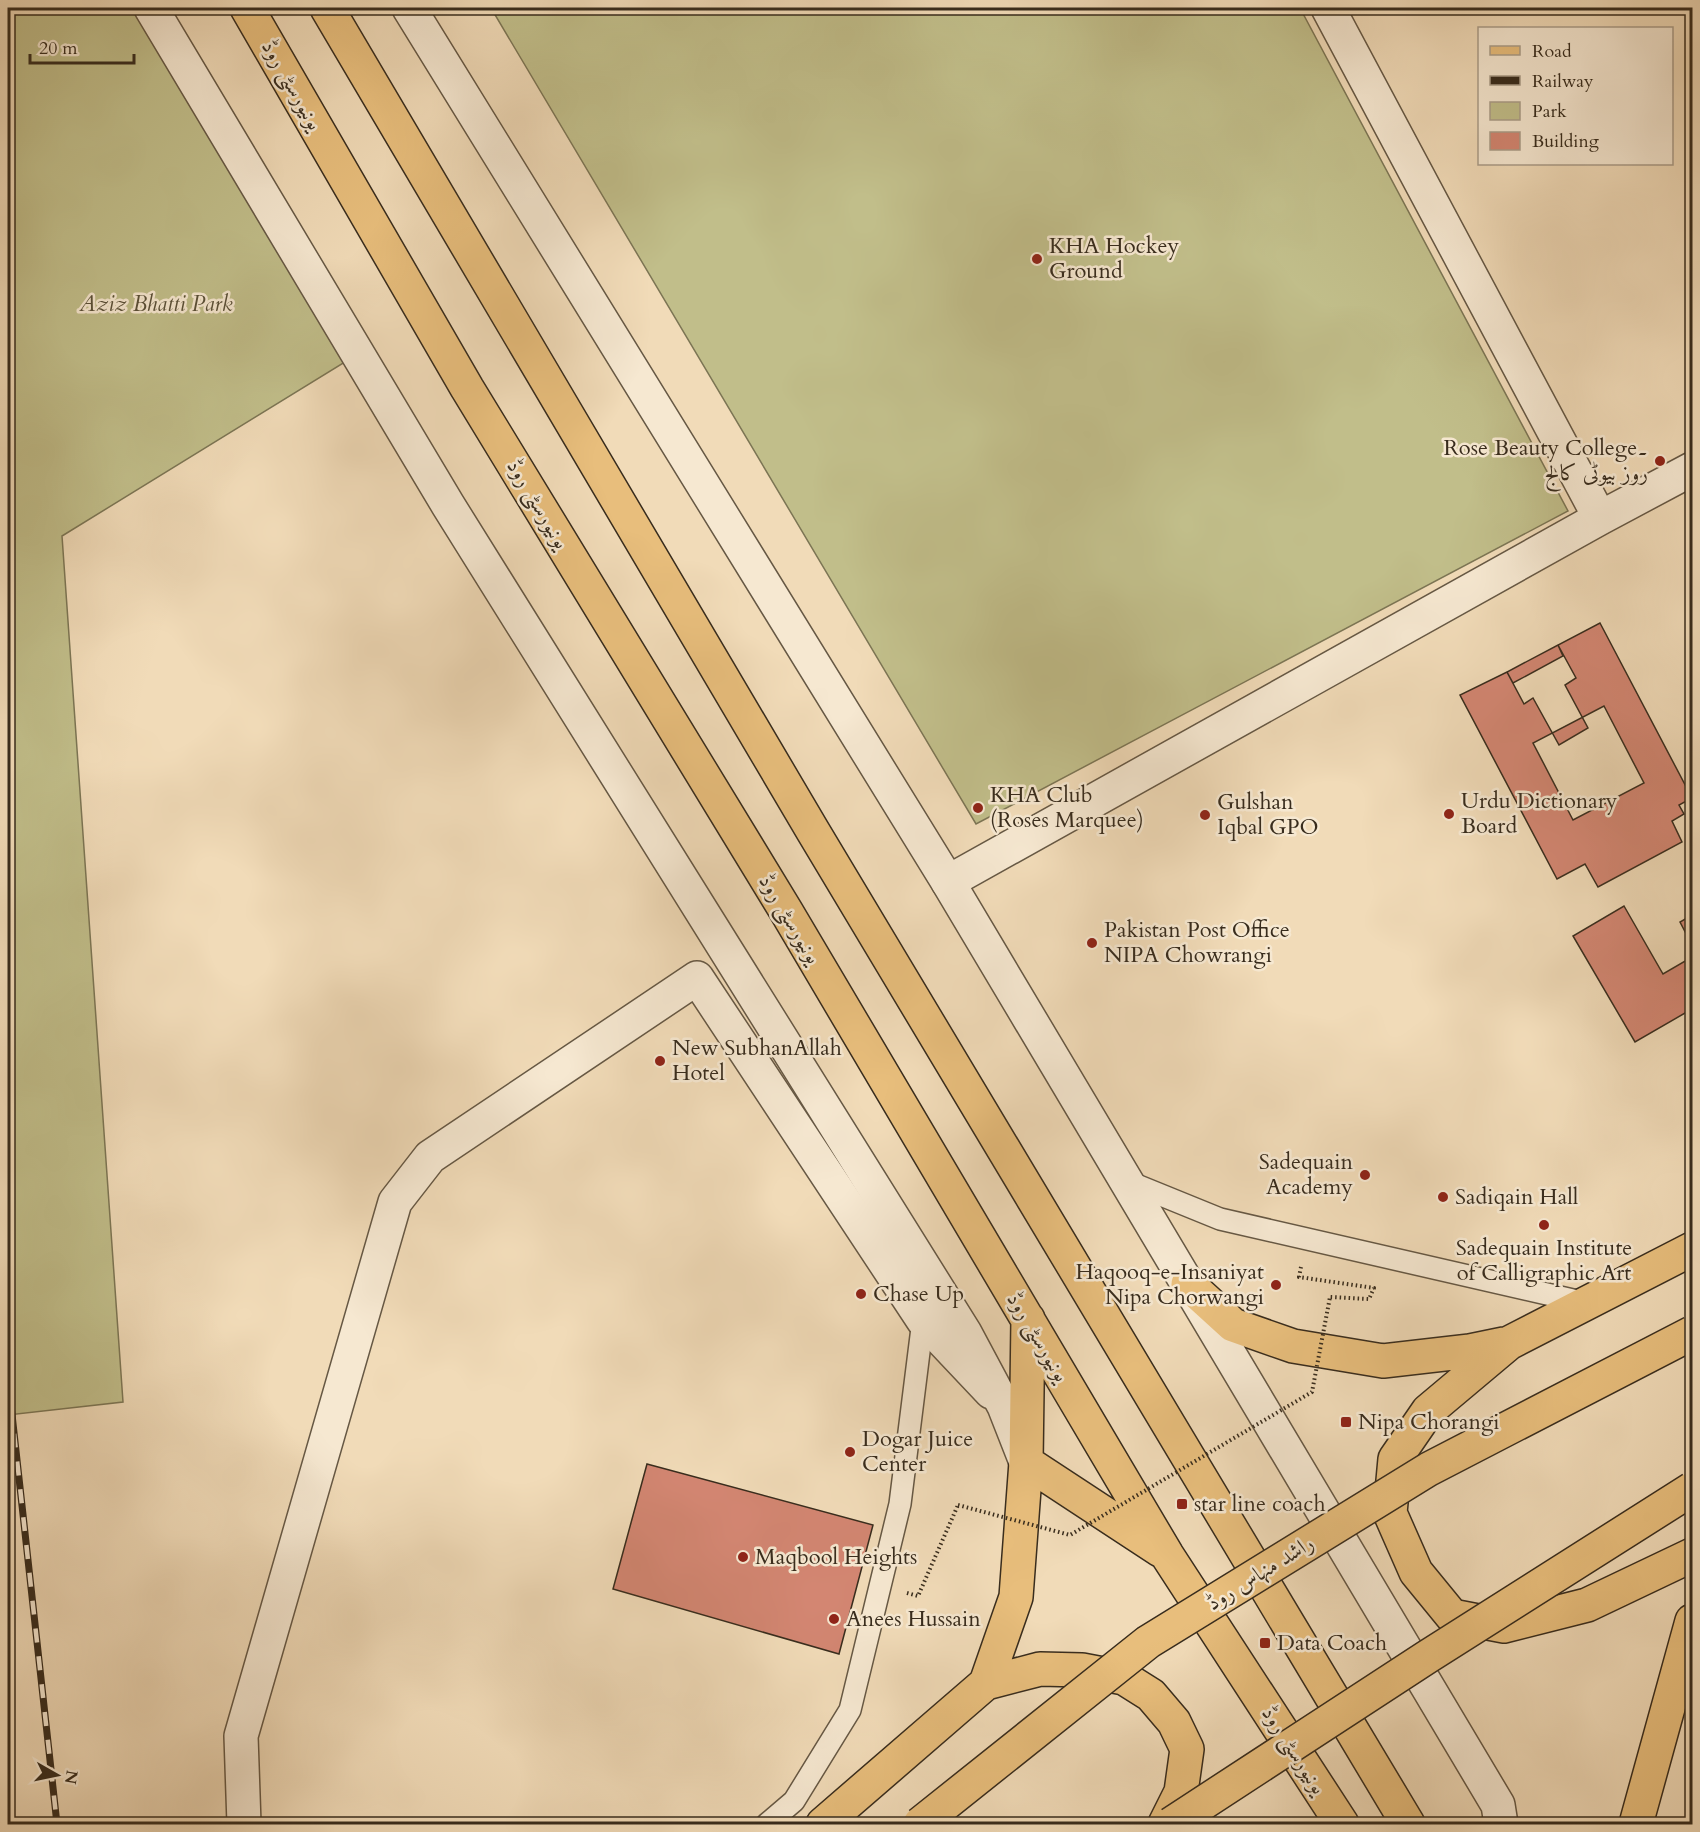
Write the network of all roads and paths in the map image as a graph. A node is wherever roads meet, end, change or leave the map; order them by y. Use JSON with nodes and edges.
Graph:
{"nodes":[{"id":1,"x":151,"y":8,"type":"edge"},
{"id":2,"x":247,"y":8,"type":"edge"},
{"id":3,"x":327,"y":8,"type":"edge"},
{"id":4,"x":409,"y":8,"type":"edge"},
{"id":5,"x":1328,"y":8,"type":"edge"},
{"id":6,"x":1692,"y":469,"type":"edge"},
{"id":7,"x":1600,"y":518,"type":"junction"},
{"id":8,"x":948,"y":882,"type":"junction"},
{"id":9,"x":731,"y":957,"type":"junction"},
{"id":10,"x":697,"y":978,"type":"junction"},
{"id":11,"x":1129,"y":1182,"type":"junction"},
{"id":12,"x":1692,"y":1249,"type":"edge"},
{"id":13,"x":1323,"y":1281,"type":"dead end"},
{"id":14,"x":1188,"y":1284,"type":"junction"},
{"id":15,"x":1587,"y":1303,"type":"junction"},
{"id":16,"x":1028,"y":1319,"type":"junction"},
{"id":17,"x":923,"y":1320,"type":"junction"},
{"id":18,"x":1692,"y":1333,"type":"edge"},
{"id":19,"x":1509,"y":1343,"type":"junction"},
{"id":20,"x":1004,"y":1406,"type":"junction"},
{"id":21,"x":1026,"y":1461,"type":"junction"},
{"id":22,"x":1692,"y":1489,"type":"edge"},
{"id":23,"x":1167,"y":1555,"type":"junction"},
{"id":24,"x":1692,"y":1555,"type":"edge"},
{"id":25,"x":928,"y":1570,"type":"dead end"},
{"id":26,"x":1692,"y":1621,"type":"edge"},
{"id":27,"x":986,"y":1683,"type":"junction"},
{"id":28,"x":244,"y":1824,"type":"edge"},
{"id":29,"x":767,"y":1824,"type":"edge"},
{"id":30,"x":823,"y":1824,"type":"edge"},
{"id":31,"x":920,"y":1824,"type":"edge"},
{"id":32,"x":1165,"y":1824,"type":"edge"},
{"id":33,"x":1171,"y":1824,"type":"edge"},
{"id":34,"x":1342,"y":1824,"type":"edge"},
{"id":35,"x":1408,"y":1824,"type":"edge"},
{"id":36,"x":1501,"y":1824,"type":"edge"},
{"id":37,"x":1636,"y":1824,"type":"edge"}],
"edges":[{"from":1,"to":9,"type":"street"},
{"from":2,"to":16,"type":"main road","name":"یونیورسٹی روڈ"},
{"from":3,"to":35,"type":"main road"},
{"from":4,"to":8,"type":"street"},
{"from":5,"to":7,"type":"street"},
{"from":6,"to":7,"type":"street"},
{"from":7,"to":8,"type":"street"},
{"from":8,"to":11,"type":"street"},
{"from":9,"to":10,"type":"street"},
{"from":9,"to":20,"type":"street"},
{"from":10,"to":17,"type":"street"},
{"from":10,"to":28,"type":"street"},
{"from":11,"to":14,"type":"street"},
{"from":11,"to":15,"type":"lane"},
{"from":12,"to":15,"type":"main road"},
{"from":13,"to":25,"type":"path","bridge":true},
{"from":14,"to":19,"type":"main road"},
{"from":14,"to":36,"type":"street"},
{"from":15,"to":19,"type":"main road"},
{"from":16,"to":21,"type":"main road"},
{"from":16,"to":23,"type":"main road","name":"یونیورسٹی روڈ"},
{"from":17,"to":20,"type":"street"},
{"from":17,"to":29,"type":"lane"},
{"from":18,"to":31,"type":"main road","name":"راشد منہاس روڈ","bridge":true},
{"from":19,"to":24,"type":"main road"},
{"from":20,"to":21,"type":"street"},
{"from":21,"to":23,"type":"main road"},
{"from":21,"to":27,"type":"main road"},
{"from":22,"to":33,"type":"main road","bridge":true},
{"from":23,"to":34,"type":"main road","name":"یونیورسٹی روڈ"},
{"from":26,"to":37,"type":"main road"},
{"from":27,"to":30,"type":"main road"},
{"from":27,"to":32,"type":"main road"}]}
